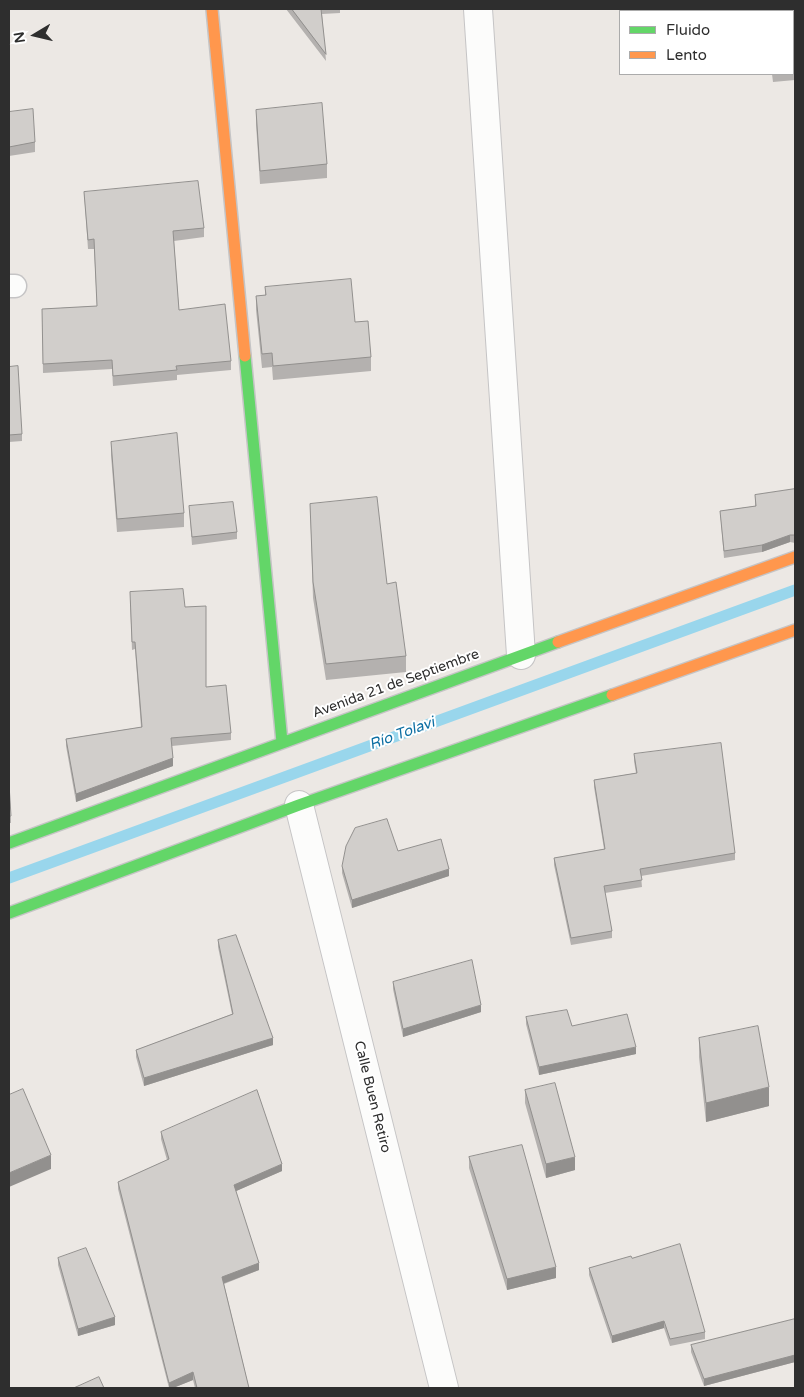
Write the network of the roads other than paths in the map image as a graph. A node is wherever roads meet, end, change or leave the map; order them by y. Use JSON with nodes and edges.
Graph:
{"nodes":[{"id":1,"x":212,"y":9,"type":"edge"},
{"id":2,"x":478,"y":9,"type":"edge"},
{"id":3,"x":795,"y":557,"type":"edge"},
{"id":4,"x":795,"y":630,"type":"edge"},
{"id":5,"x":521,"y":656,"type":"junction"},
{"id":6,"x":282,"y":742,"type":"junction"},
{"id":7,"x":300,"y":805,"type":"junction"},
{"id":8,"x":9,"y":843,"type":"edge"},
{"id":9,"x":9,"y":913,"type":"edge"},
{"id":10,"x":444,"y":1388,"type":"edge"}],
"edges":[{"from":1,"to":6,"type":"street"},
{"from":2,"to":5,"type":"street"},
{"from":3,"to":5,"type":"street","name":"Avenida 21 de Septiembre"},
{"from":4,"to":7,"type":"street"},
{"from":5,"to":6,"type":"street","name":"Avenida 21 de Septiembre"},
{"from":6,"to":8,"type":"street","name":"Avenida 21 de Septiembre"},
{"from":7,"to":9,"type":"street"},
{"from":7,"to":10,"type":"street","name":"Calle Buen Retiro"}]}
